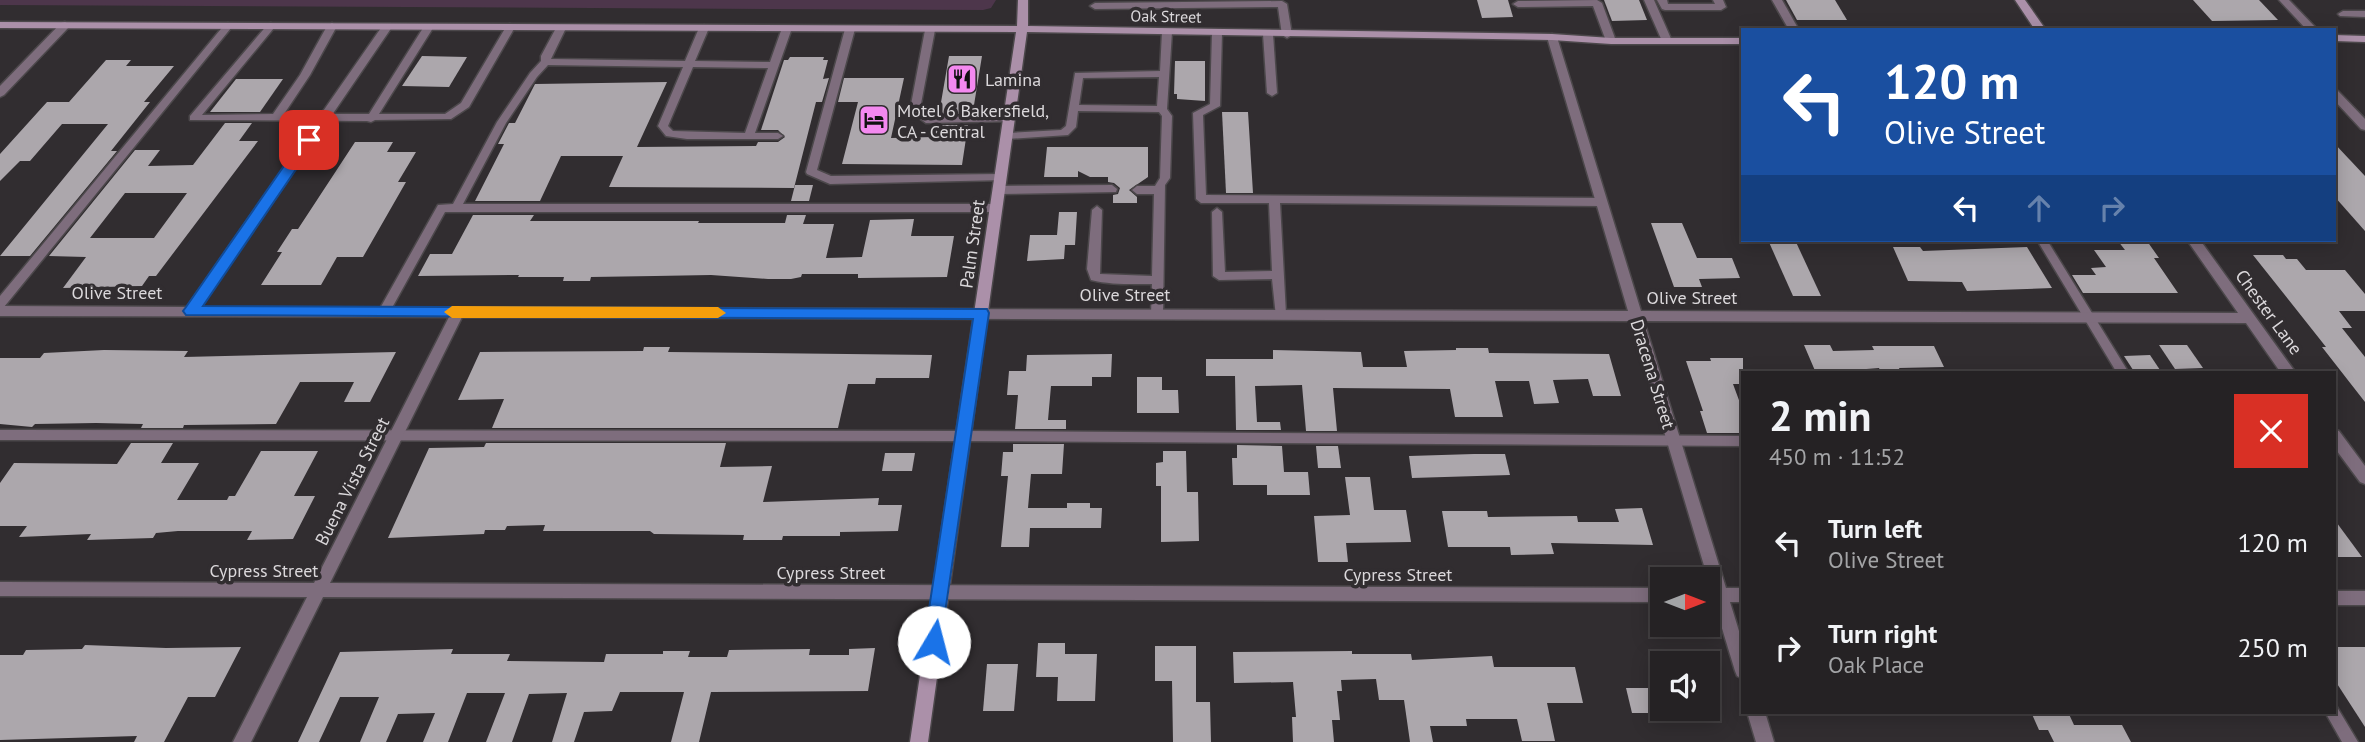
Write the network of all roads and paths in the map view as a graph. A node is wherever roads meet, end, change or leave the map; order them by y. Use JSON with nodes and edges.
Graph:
{"nodes":[{"id":1,"x":1649,"y":0,"type":"edge"},
{"id":2,"x":1662,"y":0,"type":"edge"},
{"id":3,"x":1718,"y":0,"type":"edge"},
{"id":4,"x":1777,"y":0,"type":"edge"},
{"id":5,"x":2020,"y":0,"type":"edge"},
{"id":6,"x":2284,"y":0,"type":"edge"},
{"id":7,"x":1023,"y":1,"type":"edge"},
{"id":8,"x":1518,"y":4,"type":"dead end"},
{"id":9,"x":1096,"y":6,"type":"dead end"},
{"id":10,"x":2343,"y":14,"type":"dead end"},
{"id":11,"x":2365,"y":14,"type":"edge"},
{"id":12,"x":0,"y":25,"type":"edge"},
{"id":13,"x":65,"y":26,"type":"junction"},
{"id":14,"x":228,"y":26,"type":"junction"},
{"id":15,"x":271,"y":26,"type":"junction"},
{"id":16,"x":332,"y":26,"type":"junction"},
{"id":17,"x":387,"y":27,"type":"junction"},
{"id":18,"x":428,"y":27,"type":"junction"},
{"id":19,"x":510,"y":27,"type":"junction"},
{"id":20,"x":787,"y":27,"type":"junction"},
{"id":21,"x":704,"y":28,"type":"junction"},
{"id":22,"x":1793,"y":28,"type":"edge"},
{"id":23,"x":2040,"y":28,"type":"edge"},
{"id":24,"x":2312,"y":28,"type":"edge"},
{"id":25,"x":562,"y":29,"type":"junction"},
{"id":26,"x":850,"y":29,"type":"junction"},
{"id":27,"x":1022,"y":29,"type":"junction"},
{"id":28,"x":930,"y":30,"type":"junction"},
{"id":29,"x":1167,"y":32,"type":"junction"},
{"id":30,"x":1217,"y":33,"type":"junction"},
{"id":31,"x":1268,"y":34,"type":"junction"},
{"id":32,"x":1287,"y":35,"type":"junction"},
{"id":33,"x":1552,"y":37,"type":"junction"},
{"id":34,"x":2336,"y":38,"type":"edge"},
{"id":35,"x":2365,"y":39,"type":"edge"},
{"id":36,"x":1611,"y":41,"type":"junction"},
{"id":37,"x":1667,"y":41,"type":"junction"},
{"id":38,"x":1741,"y":41,"type":"edge"},
{"id":39,"x":546,"y":62,"type":"junction"},
{"id":40,"x":688,"y":65,"type":"junction"},
{"id":41,"x":773,"y":65,"type":"junction"},
{"id":42,"x":1163,"y":74,"type":"junction"},
{"id":43,"x":0,"y":93,"type":"edge"},
{"id":44,"x":1272,"y":93,"type":"dead end"},
{"id":45,"x":2336,"y":95,"type":"edge"},
{"id":46,"x":1073,"y":108,"type":"junction"},
{"id":47,"x":1162,"y":109,"type":"junction"},
{"id":48,"x":276,"y":118,"type":"junction"},
{"id":49,"x":324,"y":118,"type":"junction"},
{"id":50,"x":371,"y":119,"type":"junction"},
{"id":51,"x":1009,"y":119,"type":"junction"},
{"id":52,"x":2365,"y":126,"type":"edge"},
{"id":53,"x":749,"y":136,"type":"junction"},
{"id":54,"x":778,"y":136,"type":"dead end"},
{"id":55,"x":1007,"y":136,"type":"junction"},
{"id":56,"x":1000,"y":184,"type":"junction"},
{"id":57,"x":1112,"y":189,"type":"dead end"},
{"id":58,"x":1137,"y":190,"type":"dead end"},
{"id":59,"x":1160,"y":190,"type":"junction"},
{"id":60,"x":1274,"y":199,"type":"junction"},
{"id":61,"x":1600,"y":202,"type":"junction"},
{"id":62,"x":456,"y":208,"type":"junction"},
{"id":63,"x":996,"y":208,"type":"junction"},
{"id":64,"x":1097,"y":210,"type":"dead end"},
{"id":65,"x":1217,"y":212,"type":"dead end"},
{"id":66,"x":2043,"y":242,"type":"edge"},
{"id":67,"x":2194,"y":242,"type":"edge"},
{"id":68,"x":1278,"y":275,"type":"junction"},
{"id":69,"x":1158,"y":280,"type":"junction"},
{"id":70,"x":0,"y":304,"type":"edge"},
{"id":71,"x":0,"y":311,"type":"edge"},
{"id":72,"x":191,"y":311,"type":"junction"},
{"id":73,"x":384,"y":312,"type":"junction"},
{"id":74,"x":458,"y":312,"type":"junction"},
{"id":75,"x":981,"y":313,"type":"junction"},
{"id":76,"x":1157,"y":314,"type":"junction"},
{"id":77,"x":1280,"y":314,"type":"junction"},
{"id":78,"x":1635,"y":316,"type":"junction"},
{"id":79,"x":2089,"y":317,"type":"junction"},
{"id":80,"x":2250,"y":318,"type":"junction"},
{"id":81,"x":2122,"y":371,"type":"edge"},
{"id":82,"x":2288,"y":371,"type":"edge"},
{"id":83,"x":0,"y":435,"type":"edge"},
{"id":84,"x":396,"y":436,"type":"junction"},
{"id":85,"x":964,"y":436,"type":"junction"},
{"id":86,"x":2336,"y":438,"type":"edge"},
{"id":87,"x":1673,"y":441,"type":"junction"},
{"id":88,"x":1741,"y":441,"type":"edge"},
{"id":89,"x":2365,"y":478,"type":"edge"},
{"id":90,"x":1707,"y":567,"type":"edge"},
{"id":91,"x":0,"y":589,"type":"edge"},
{"id":92,"x":319,"y":590,"type":"junction"},
{"id":93,"x":941,"y":591,"type":"junction"},
{"id":94,"x":1650,"y":595,"type":"edge"},
{"id":95,"x":1720,"y":595,"type":"edge"},
{"id":96,"x":1741,"y":595,"type":"edge"},
{"id":97,"x":2336,"y":598,"type":"edge"},
{"id":98,"x":2365,"y":598,"type":"edge"},
{"id":99,"x":1720,"y":611,"type":"edge"},
{"id":100,"x":1741,"y":666,"type":"edge"},
{"id":101,"x":1756,"y":714,"type":"edge"},
{"id":102,"x":2333,"y":714,"type":"edge"},
{"id":103,"x":242,"y":742,"type":"edge"},
{"id":104,"x":919,"y":742,"type":"edge"},
{"id":105,"x":1765,"y":742,"type":"edge"},
{"id":106,"x":2350,"y":742,"type":"edge"}],
"edges":[{"from":1,"to":37,"type":"lane"},
{"from":2,"to":3,"type":"lane"},
{"from":4,"to":22,"type":"lane"},
{"from":5,"to":23,"type":"main road"},
{"from":6,"to":24,"type":"lane"},
{"from":7,"to":27,"type":"main road","name":"Palm Street"},
{"from":8,"to":36,"type":"lane"},
{"from":9,"to":32,"type":"lane"},
{"from":10,"to":11,"type":"lane"},
{"from":12,"to":13,"type":"main road","name":"Oak Street"},
{"from":13,"to":14,"type":"main road","name":"Oak Street"},
{"from":13,"to":43,"type":"street"},
{"from":14,"to":15,"type":"main road","name":"Oak Street"},
{"from":14,"to":70,"type":"lane"},
{"from":15,"to":16,"type":"main road","name":"Oak Street"},
{"from":15,"to":48,"type":"lane"},
{"from":16,"to":17,"type":"main road","name":"Oak Street"},
{"from":16,"to":48,"type":"lane"},
{"from":17,"to":18,"type":"main road","name":"Oak Street"},
{"from":17,"to":49,"type":"street"},
{"from":18,"to":19,"type":"main road","name":"Oak Street"},
{"from":18,"to":50,"type":"lane"},
{"from":19,"to":25,"type":"main road","name":"Oak Street"},
{"from":19,"to":50,"type":"lane"},
{"from":20,"to":21,"type":"main road","name":"Oak Street"},
{"from":20,"to":26,"type":"main road","name":"Oak Street"},
{"from":20,"to":41,"type":"lane"},
{"from":21,"to":25,"type":"main road","name":"Oak Street"},
{"from":21,"to":40,"type":"lane"},
{"from":25,"to":39,"type":"lane"},
{"from":26,"to":28,"type":"main road","name":"Oak Street"},
{"from":26,"to":56,"type":"lane"},
{"from":27,"to":28,"type":"main road","name":"Oak Street"},
{"from":27,"to":29,"type":"main road","name":"Oak Street"},
{"from":27,"to":51,"type":"main road","name":"Palm Street"},
{"from":28,"to":51,"type":"lane"},
{"from":29,"to":30,"type":"main road","name":"Oak Street"},
{"from":29,"to":42,"type":"lane"},
{"from":30,"to":31,"type":"main road","name":"Oak Street"},
{"from":30,"to":60,"type":"lane"},
{"from":31,"to":32,"type":"main road","name":"Oak Street"},
{"from":31,"to":44,"type":"lane"},
{"from":32,"to":33,"type":"main road","name":"Oak Street"},
{"from":33,"to":36,"type":"main road","name":"Oak Street"},
{"from":33,"to":61,"type":"street","name":"Dracena Street"},
{"from":34,"to":35,"type":"main road"},
{"from":36,"to":37,"type":"main road","name":"Oak Street"},
{"from":37,"to":38,"type":"main road","name":"Oak Street"},
{"from":39,"to":40,"type":"lane"},
{"from":39,"to":62,"type":"lane"},
{"from":40,"to":41,"type":"lane"},
{"from":40,"to":53,"type":"lane"},
{"from":41,"to":53,"type":"lane"},
{"from":42,"to":46,"type":"lane"},
{"from":42,"to":47,"type":"lane"},
{"from":45,"to":52,"type":"street"},
{"from":46,"to":47,"type":"lane"},
{"from":46,"to":55,"type":"lane"},
{"from":47,"to":59,"type":"lane"},
{"from":48,"to":49,"type":"lane"},
{"from":49,"to":50,"type":"lane"},
{"from":49,"to":72,"type":"street"},
{"from":51,"to":55,"type":"main road","name":"Palm Street"},
{"from":53,"to":54,"type":"lane"},
{"from":55,"to":56,"type":"main road","name":"Palm Street"},
{"from":56,"to":57,"type":"lane"},
{"from":56,"to":63,"type":"main road","name":"Palm Street"},
{"from":58,"to":59,"type":"lane"},
{"from":59,"to":69,"type":"lane"},
{"from":60,"to":61,"type":"lane"},
{"from":60,"to":68,"type":"lane"},
{"from":61,"to":78,"type":"street","name":"Dracena Street"},
{"from":62,"to":63,"type":"lane"},
{"from":62,"to":73,"type":"lane"},
{"from":63,"to":75,"type":"main road","name":"Palm Street"},
{"from":64,"to":69,"type":"lane"},
{"from":65,"to":68,"type":"lane"},
{"from":66,"to":79,"type":"lane"},
{"from":67,"to":80,"type":"street","name":"Chester Lane"},
{"from":68,"to":77,"type":"lane"},
{"from":69,"to":76,"type":"lane"},
{"from":71,"to":72,"type":"street","name":"Olive Street"},
{"from":72,"to":73,"type":"street","name":"Olive Street"},
{"from":73,"to":74,"type":"street","name":"Olive Street"},
{"from":74,"to":75,"type":"street","name":"Olive Street"},
{"from":74,"to":84,"type":"street","name":"Buena Vista Street"},
{"from":75,"to":76,"type":"street","name":"Olive Street"},
{"from":75,"to":85,"type":"main road","name":"Palm Street"},
{"from":76,"to":77,"type":"street","name":"Olive Street"},
{"from":77,"to":78,"type":"street","name":"Olive Street"},
{"from":78,"to":79,"type":"street","name":"Olive Street"},
{"from":78,"to":87,"type":"street","name":"Dracena Street"},
{"from":79,"to":80,"type":"street","name":"Olive Street"},
{"from":79,"to":81,"type":"lane"},
{"from":80,"to":82,"type":"street","name":"Chester Lane"},
{"from":83,"to":84,"type":"lane"},
{"from":84,"to":85,"type":"lane"},
{"from":84,"to":92,"type":"street","name":"Buena Vista Street"},
{"from":85,"to":87,"type":"lane"},
{"from":85,"to":93,"type":"main road","name":"Palm Street"},
{"from":86,"to":89,"type":"street"},
{"from":87,"to":88,"type":"lane"},
{"from":87,"to":90,"type":"street","name":"Dracena Street"},
{"from":91,"to":92,"type":"street","name":"Cypress Street"},
{"from":92,"to":93,"type":"street","name":"Cypress Street"},
{"from":92,"to":103,"type":"street","name":"Buena Vista Street"},
{"from":93,"to":94,"type":"street","name":"Cypress Street"},
{"from":93,"to":104,"type":"main road","name":"Palm Street"},
{"from":95,"to":96,"type":"street"},
{"from":97,"to":98,"type":"street"},
{"from":99,"to":100,"type":"street","name":"Dracena Street"},
{"from":101,"to":105,"type":"street"},
{"from":102,"to":106,"type":"lane"}]}
